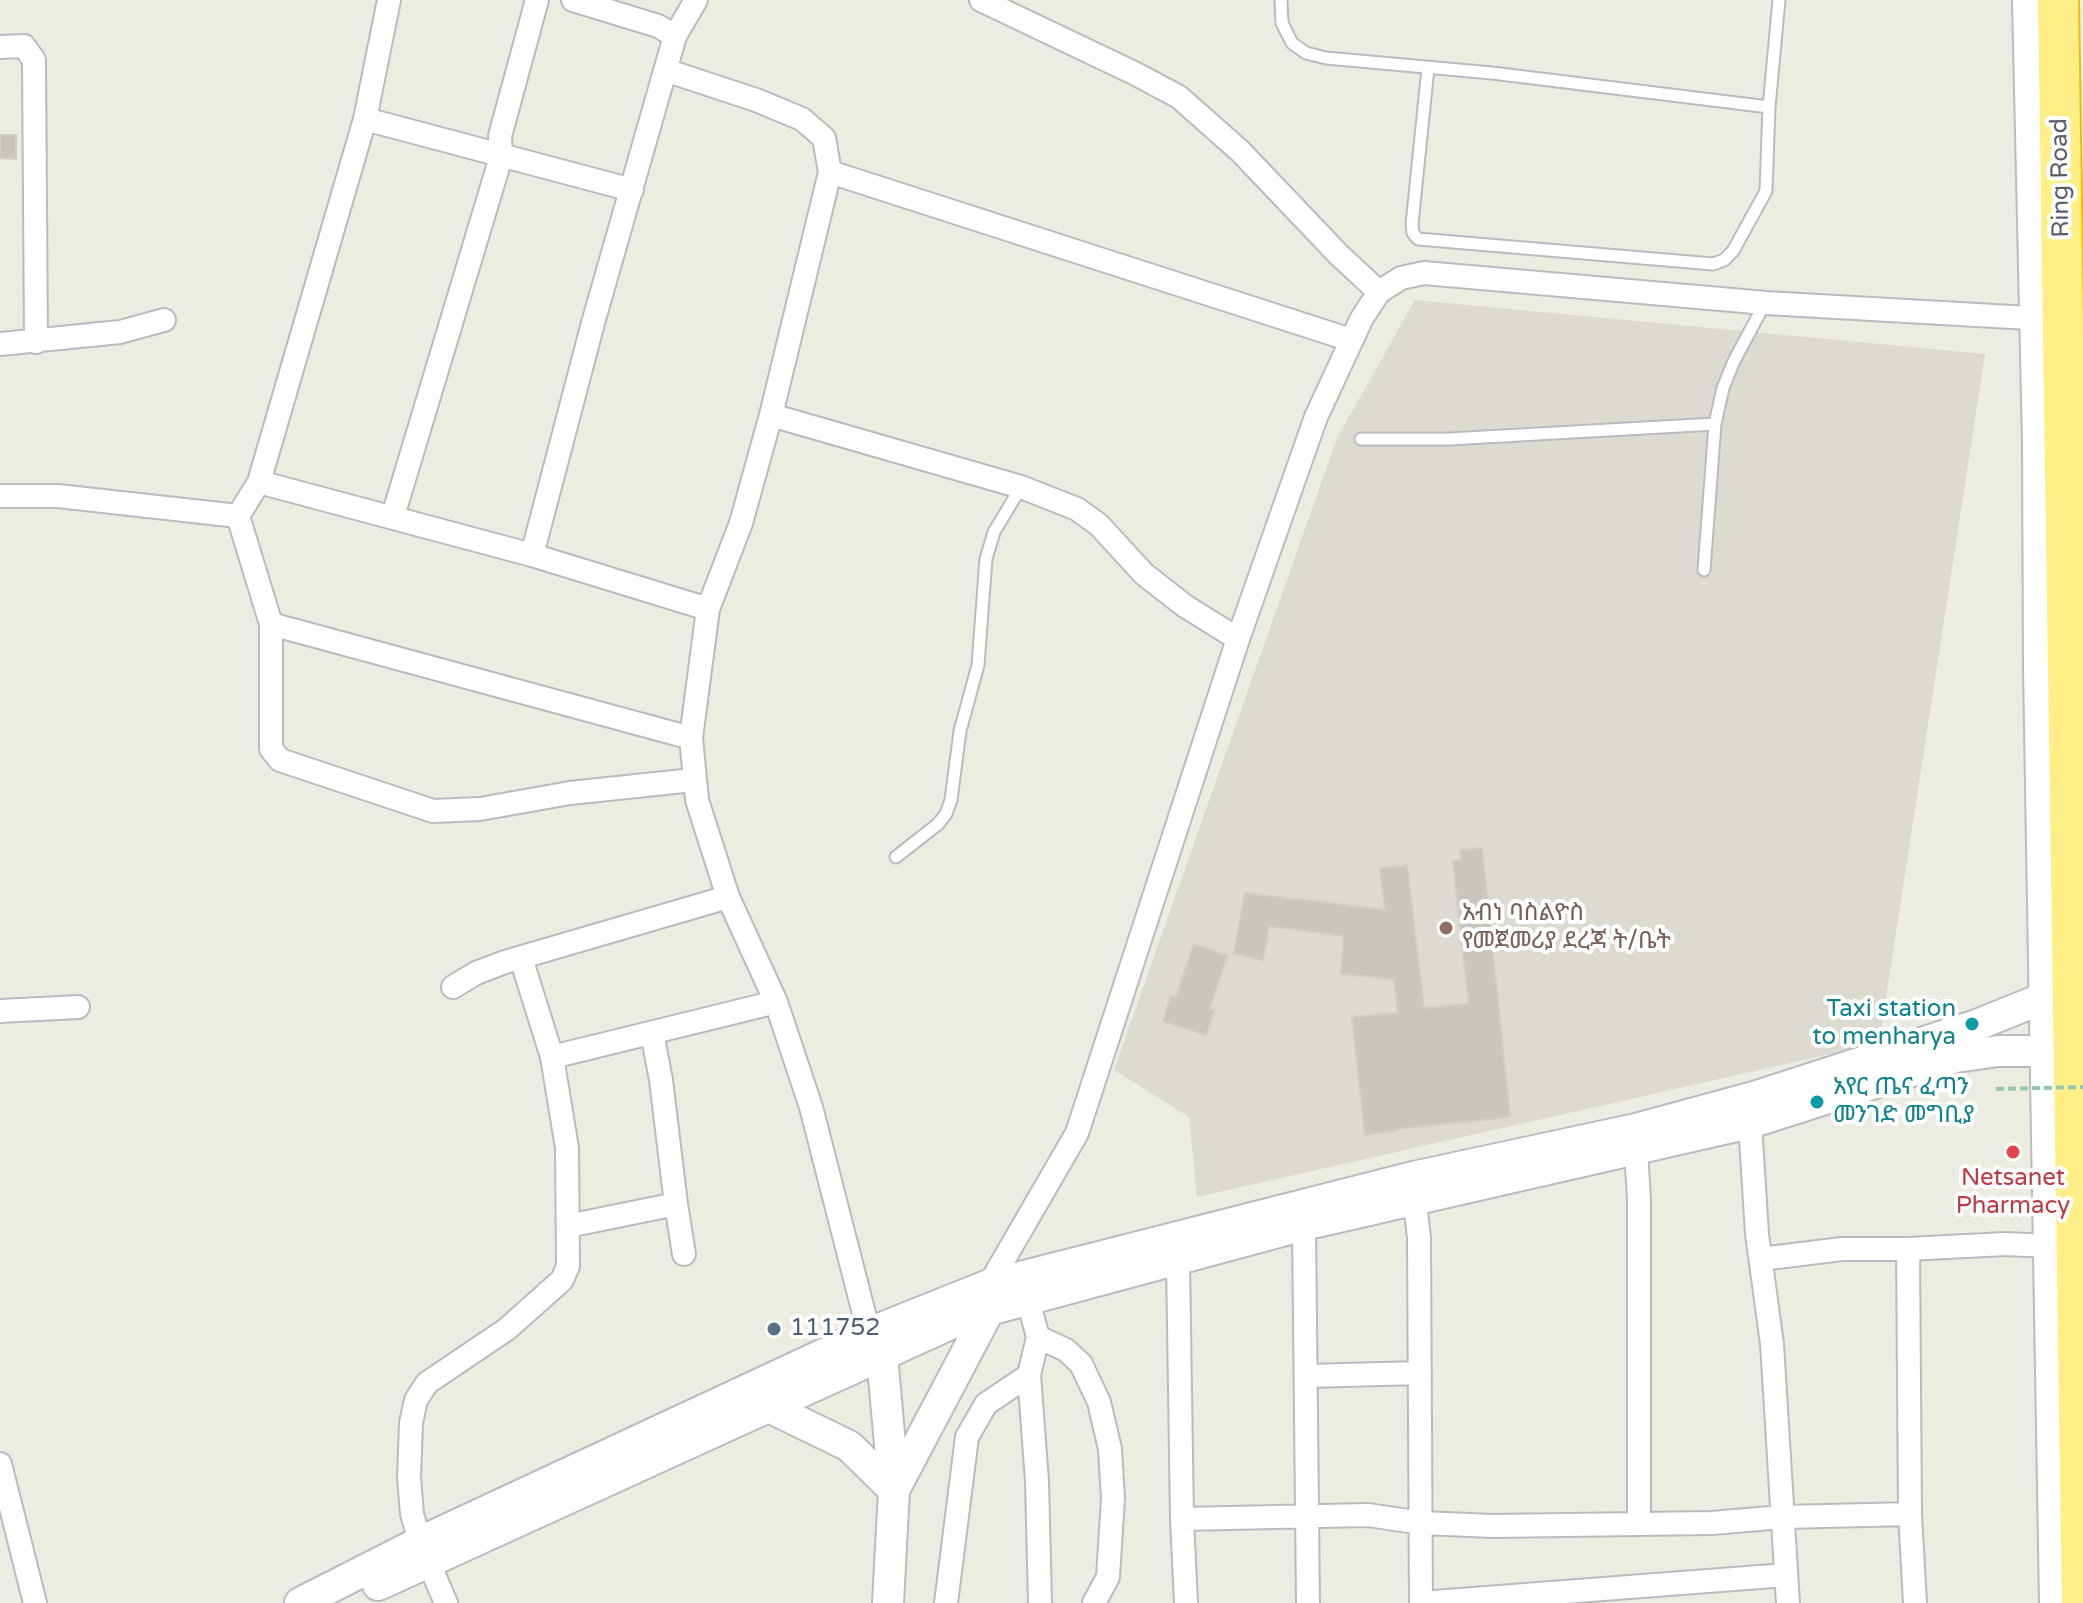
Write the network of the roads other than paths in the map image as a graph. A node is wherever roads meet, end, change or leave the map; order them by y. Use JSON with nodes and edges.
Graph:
{"nodes":[{"id":1,"x":389,"y":0,"type":"edge"},
{"id":2,"x":537,"y":0,"type":"edge"},
{"id":3,"x":573,"y":0,"type":"edge"},
{"id":4,"x":696,"y":0,"type":"edge"},
{"id":5,"x":981,"y":0,"type":"edge"},
{"id":6,"x":1281,"y":0,"type":"edge"},
{"id":7,"x":1779,"y":0,"type":"edge"},
{"id":8,"x":2028,"y":0,"type":"edge"},
{"id":9,"x":2058,"y":0,"type":"edge"},
{"id":10,"x":675,"y":36,"type":"junction"},
{"id":11,"x":0,"y":47,"type":"edge"},
{"id":12,"x":1428,"y":68,"type":"junction"},
{"id":13,"x":665,"y":70,"type":"junction"},
{"id":14,"x":1769,"y":107,"type":"junction"},
{"id":15,"x":365,"y":119,"type":"junction"},
{"id":16,"x":501,"y":157,"type":"junction"},
{"id":17,"x":830,"y":172,"type":"junction"},
{"id":18,"x":632,"y":190,"type":"junction"},
{"id":19,"x":1379,"y":292,"type":"junction"},
{"id":20,"x":1766,"y":303,"type":"junction"},
{"id":21,"x":2049,"y":319,"type":"junction"},
{"id":22,"x":164,"y":320,"type":"dead end"},
{"id":23,"x":1351,"y":340,"type":"junction"},
{"id":24,"x":36,"y":342,"type":"junction"},
{"id":25,"x":0,"y":344,"type":"edge"},
{"id":26,"x":771,"y":415,"type":"junction"},
{"id":27,"x":1715,"y":424,"type":"junction"},
{"id":28,"x":1361,"y":439,"type":"dead end"},
{"id":29,"x":259,"y":482,"type":"junction"},
{"id":30,"x":1021,"y":487,"type":"junction"},
{"id":31,"x":0,"y":496,"type":"edge"},
{"id":32,"x":238,"y":516,"type":"junction"},
{"id":33,"x":393,"y":516,"type":"junction"},
{"id":34,"x":532,"y":555,"type":"junction"},
{"id":35,"x":1704,"y":570,"type":"dead end"},
{"id":36,"x":708,"y":609,"type":"junction"},
{"id":37,"x":271,"y":624,"type":"junction"},
{"id":38,"x":1238,"y":639,"type":"junction"},
{"id":39,"x":691,"y":738,"type":"junction"},
{"id":40,"x":693,"y":780,"type":"junction"},
{"id":41,"x":896,"y":857,"type":"dead end"},
{"id":42,"x":728,"y":897,"type":"junction"},
{"id":43,"x":521,"y":958,"type":"junction"},
{"id":44,"x":453,"y":987,"type":"dead end"},
{"id":45,"x":2046,"y":997,"type":"junction"},
{"id":46,"x":776,"y":1002,"type":"junction"},
{"id":47,"x":78,"y":1007,"type":"dead end"},
{"id":48,"x":0,"y":1011,"type":"edge"},
{"id":49,"x":652,"y":1033,"type":"junction"},
{"id":50,"x":2047,"y":1051,"type":"junction"},
{"id":51,"x":552,"y":1057,"type":"junction"},
{"id":52,"x":1750,"y":1123,"type":"junction"},
{"id":53,"x":1636,"y":1150,"type":"junction"},
{"id":54,"x":1414,"y":1189,"type":"junction"},
{"id":55,"x":676,"y":1204,"type":"junction"},
{"id":56,"x":1304,"y":1225,"type":"junction"},
{"id":57,"x":568,"y":1226,"type":"junction"},
{"id":58,"x":2049,"y":1246,"type":"junction"},
{"id":59,"x":1908,"y":1249,"type":"junction"},
{"id":60,"x":684,"y":1254,"type":"dead end"},
{"id":61,"x":1761,"y":1259,"type":"junction"},
{"id":62,"x":1178,"y":1260,"type":"junction"},
{"id":63,"x":989,"y":1298,"type":"junction"},
{"id":64,"x":1028,"y":1300,"type":"junction"},
{"id":65,"x":1038,"y":1337,"type":"junction"},
{"id":66,"x":875,"y":1344,"type":"junction"},
{"id":67,"x":1420,"y":1373,"type":"junction"},
{"id":68,"x":1029,"y":1375,"type":"junction"},
{"id":69,"x":1306,"y":1376,"type":"junction"},
{"id":70,"x":769,"y":1407,"type":"junction"},
{"id":71,"x":0,"y":1464,"type":"edge"},
{"id":72,"x":894,"y":1490,"type":"junction"},
{"id":73,"x":1910,"y":1514,"type":"junction"},
{"id":74,"x":1308,"y":1515,"type":"junction"},
{"id":75,"x":1782,"y":1517,"type":"junction"},
{"id":76,"x":1182,"y":1519,"type":"junction"},
{"id":77,"x":1422,"y":1523,"type":"junction"},
{"id":78,"x":1639,"y":1524,"type":"junction"},
{"id":79,"x":425,"y":1552,"type":"junction"},
{"id":80,"x":1786,"y":1575,"type":"junction"},
{"id":81,"x":35,"y":1603,"type":"edge"},
{"id":82,"x":300,"y":1603,"type":"edge"},
{"id":83,"x":340,"y":1603,"type":"edge"},
{"id":84,"x":446,"y":1603,"type":"edge"},
{"id":85,"x":888,"y":1603,"type":"edge"},
{"id":86,"x":946,"y":1603,"type":"edge"},
{"id":87,"x":1040,"y":1603,"type":"edge"},
{"id":88,"x":1094,"y":1603,"type":"edge"},
{"id":89,"x":1186,"y":1603,"type":"edge"},
{"id":90,"x":1308,"y":1603,"type":"edge"},
{"id":91,"x":1421,"y":1603,"type":"edge"},
{"id":92,"x":1788,"y":1603,"type":"edge"},
{"id":93,"x":1915,"y":1603,"type":"edge"},
{"id":94,"x":2055,"y":1603,"type":"edge"},
{"id":95,"x":2082,"y":1603,"type":"edge"}],
"edges":[{"from":1,"to":15,"type":"street"},
{"from":2,"to":16,"type":"street"},
{"from":3,"to":10,"type":"street"},
{"from":4,"to":10,"type":"street"},
{"from":5,"to":19,"type":"street"},
{"from":6,"to":12,"type":"lane"},
{"from":7,"to":14,"type":"lane"},
{"from":8,"to":21,"type":"street"},
{"from":9,"to":21,"type":"highway","name":"Ring Road"},
{"from":10,"to":13,"type":"street"},
{"from":11,"to":24,"type":"street"},
{"from":12,"to":14,"type":"lane"},
{"from":12,"to":14,"type":"lane"},
{"from":13,"to":17,"type":"street"},
{"from":13,"to":18,"type":"street"},
{"from":15,"to":16,"type":"street"},
{"from":15,"to":29,"type":"street"},
{"from":16,"to":18,"type":"street"},
{"from":16,"to":33,"type":"street"},
{"from":17,"to":23,"type":"street"},
{"from":17,"to":26,"type":"street"},
{"from":18,"to":34,"type":"street"},
{"from":19,"to":20,"type":"street"},
{"from":19,"to":23,"type":"street"},
{"from":20,"to":21,"type":"street"},
{"from":20,"to":27,"type":"lane"},
{"from":21,"to":45,"type":"street"},
{"from":21,"to":95,"type":"highway","name":"Ring Road"},
{"from":22,"to":24,"type":"street"},
{"from":23,"to":38,"type":"street"},
{"from":24,"to":25,"type":"street"},
{"from":26,"to":30,"type":"street"},
{"from":26,"to":36,"type":"street"},
{"from":27,"to":28,"type":"lane"},
{"from":27,"to":35,"type":"lane"},
{"from":29,"to":32,"type":"street"},
{"from":29,"to":33,"type":"street"},
{"from":30,"to":38,"type":"street"},
{"from":30,"to":41,"type":"lane"},
{"from":31,"to":32,"type":"street"},
{"from":32,"to":37,"type":"street"},
{"from":33,"to":34,"type":"street"},
{"from":34,"to":36,"type":"street"},
{"from":36,"to":39,"type":"street"},
{"from":37,"to":39,"type":"street"},
{"from":37,"to":40,"type":"street"},
{"from":38,"to":63,"type":"street"},
{"from":39,"to":40,"type":"street"},
{"from":40,"to":42,"type":"street"},
{"from":42,"to":43,"type":"street"},
{"from":42,"to":46,"type":"street"},
{"from":43,"to":44,"type":"street"},
{"from":43,"to":51,"type":"street"},
{"from":45,"to":50,"type":"street"},
{"from":45,"to":54,"type":"street"},
{"from":46,"to":49,"type":"street"},
{"from":46,"to":66,"type":"street"},
{"from":47,"to":48,"type":"street"},
{"from":49,"to":51,"type":"street"},
{"from":49,"to":55,"type":"street"},
{"from":50,"to":52,"type":"street"},
{"from":50,"to":58,"type":"street"},
{"from":51,"to":57,"type":"street"},
{"from":52,"to":53,"type":"street"},
{"from":52,"to":61,"type":"street"},
{"from":53,"to":54,"type":"street"},
{"from":53,"to":78,"type":"street"},
{"from":54,"to":56,"type":"street"},
{"from":54,"to":63,"type":"street"},
{"from":54,"to":67,"type":"street"},
{"from":55,"to":57,"type":"street"},
{"from":55,"to":60,"type":"street"},
{"from":56,"to":62,"type":"street"},
{"from":56,"to":69,"type":"street"},
{"from":57,"to":79,"type":"street"},
{"from":58,"to":59,"type":"street"},
{"from":58,"to":94,"type":"street"},
{"from":59,"to":61,"type":"street"},
{"from":59,"to":73,"type":"street"},
{"from":61,"to":75,"type":"street"},
{"from":62,"to":64,"type":"street"},
{"from":62,"to":76,"type":"street"},
{"from":63,"to":64,"type":"street"},
{"from":63,"to":66,"type":"street"},
{"from":63,"to":72,"type":"street"},
{"from":64,"to":65,"type":"street"},
{"from":65,"to":68,"type":"street"},
{"from":65,"to":88,"type":"street"},
{"from":66,"to":70,"type":"street"},
{"from":66,"to":72,"type":"street"},
{"from":66,"to":79,"type":"street"},
{"from":67,"to":69,"type":"street"},
{"from":67,"to":77,"type":"street"},
{"from":68,"to":86,"type":"street"},
{"from":68,"to":87,"type":"street"},
{"from":69,"to":74,"type":"street"},
{"from":70,"to":72,"type":"street"},
{"from":70,"to":79,"type":"street"},
{"from":71,"to":81,"type":"street"},
{"from":72,"to":85,"type":"street"},
{"from":73,"to":75,"type":"street"},
{"from":73,"to":93,"type":"street"},
{"from":74,"to":76,"type":"street"},
{"from":74,"to":77,"type":"street"},
{"from":74,"to":90,"type":"street"},
{"from":75,"to":78,"type":"street"},
{"from":75,"to":80,"type":"street"},
{"from":76,"to":89,"type":"street"},
{"from":77,"to":78,"type":"street"},
{"from":77,"to":91,"type":"street"},
{"from":79,"to":82,"type":"street"},
{"from":79,"to":83,"type":"street"},
{"from":79,"to":84,"type":"street"},
{"from":80,"to":91,"type":"street"},
{"from":80,"to":92,"type":"street"}]}
